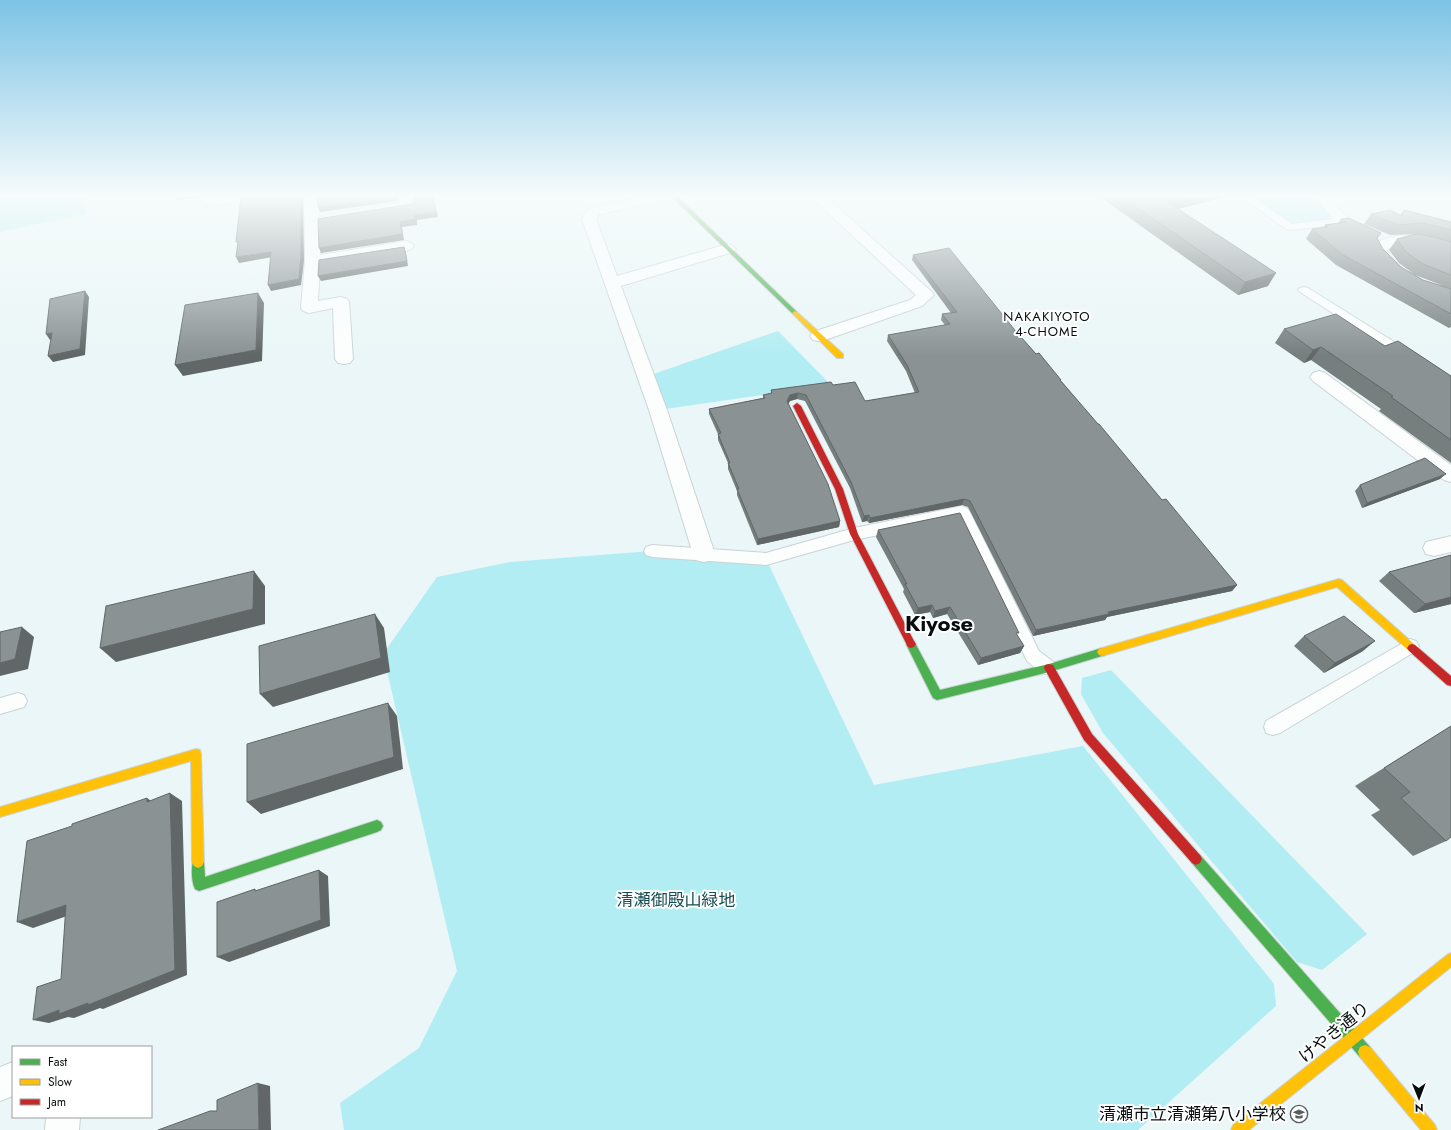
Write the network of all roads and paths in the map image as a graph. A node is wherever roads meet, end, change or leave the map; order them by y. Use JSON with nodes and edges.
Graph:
{"nodes":[{"id":1,"x":315,"y":250,"type":"edge"},
{"id":2,"x":381,"y":250,"type":"edge"},
{"id":3,"x":600,"y":250,"type":"edge"},
{"id":4,"x":725,"y":250,"type":"edge"},
{"id":5,"x":729,"y":250,"type":"edge"},
{"id":6,"x":876,"y":250,"type":"edge"},
{"id":7,"x":1380,"y":250,"type":"edge"},
{"id":8,"x":313,"y":260,"type":"junction"},
{"id":9,"x":1405,"y":276,"type":"edge"},
{"id":10,"x":612,"y":283,"type":"junction"},
{"id":11,"x":1304,"y":290,"type":"dead end"},
{"id":12,"x":819,"y":336,"type":"junction"},
{"id":13,"x":840,"y":356,"type":"dead end"},
{"id":14,"x":344,"y":359,"type":"dead end"},
{"id":15,"x":1418,"y":362,"type":"edge"},
{"id":16,"x":1319,"y":377,"type":"dead end"},
{"id":17,"x":797,"y":406,"type":"dead end"},
{"id":18,"x":1451,"y":475,"type":"edge"},
{"id":19,"x":854,"y":534,"type":"junction"},
{"id":20,"x":652,"y":551,"type":"dead end"},
{"id":21,"x":704,"y":554,"type":"junction"},
{"id":22,"x":1410,"y":646,"type":"junction"},
{"id":23,"x":1049,"y":668,"type":"junction"},
{"id":24,"x":1451,"y":682,"type":"edge"},
{"id":25,"x":18,"y":701,"type":"dead end"},
{"id":26,"x":0,"y":706,"type":"edge"},
{"id":27,"x":1273,"y":727,"type":"dead end"},
{"id":28,"x":0,"y":812,"type":"edge"},
{"id":29,"x":377,"y":826,"type":"dead end"},
{"id":30,"x":1451,"y":959,"type":"edge"},
{"id":31,"x":1353,"y":1037,"type":"junction"},
{"id":32,"x":12,"y":1079,"type":"edge"},
{"id":33,"x":0,"y":1084,"type":"edge"},
{"id":34,"x":63,"y":1118,"type":"edge"},
{"id":35,"x":62,"y":1130,"type":"edge"},
{"id":36,"x":1238,"y":1130,"type":"edge"},
{"id":37,"x":1430,"y":1130,"type":"edge"}],
"edges":[{"from":1,"to":8,"type":"street"},
{"from":2,"to":8,"type":"street"},
{"from":3,"to":10,"type":"street"},
{"from":4,"to":10,"type":"street"},
{"from":5,"to":12,"type":"street"},
{"from":6,"to":12,"type":"street"},
{"from":7,"to":9,"type":"street"},
{"from":8,"to":14,"type":"street"},
{"from":10,"to":21,"type":"street"},
{"from":11,"to":15,"type":"lane"},
{"from":12,"to":13,"type":"street"},
{"from":16,"to":18,"type":"street"},
{"from":17,"to":19,"type":"street"},
{"from":19,"to":21,"type":"lane"},
{"from":19,"to":23,"type":"lane"},
{"from":19,"to":23,"type":"street"},
{"from":20,"to":21,"type":"lane"},
{"from":22,"to":23,"type":"street"},
{"from":22,"to":24,"type":"street"},
{"from":22,"to":27,"type":"lane"},
{"from":23,"to":31,"type":"street"},
{"from":25,"to":26,"type":"lane"},
{"from":28,"to":29,"type":"street"},
{"from":30,"to":31,"type":"street","name":"けやき通り"},
{"from":31,"to":36,"type":"street","name":"けやき通り"},
{"from":31,"to":37,"type":"street"},
{"from":32,"to":33,"type":"street"},
{"from":34,"to":35,"type":"street"}]}
